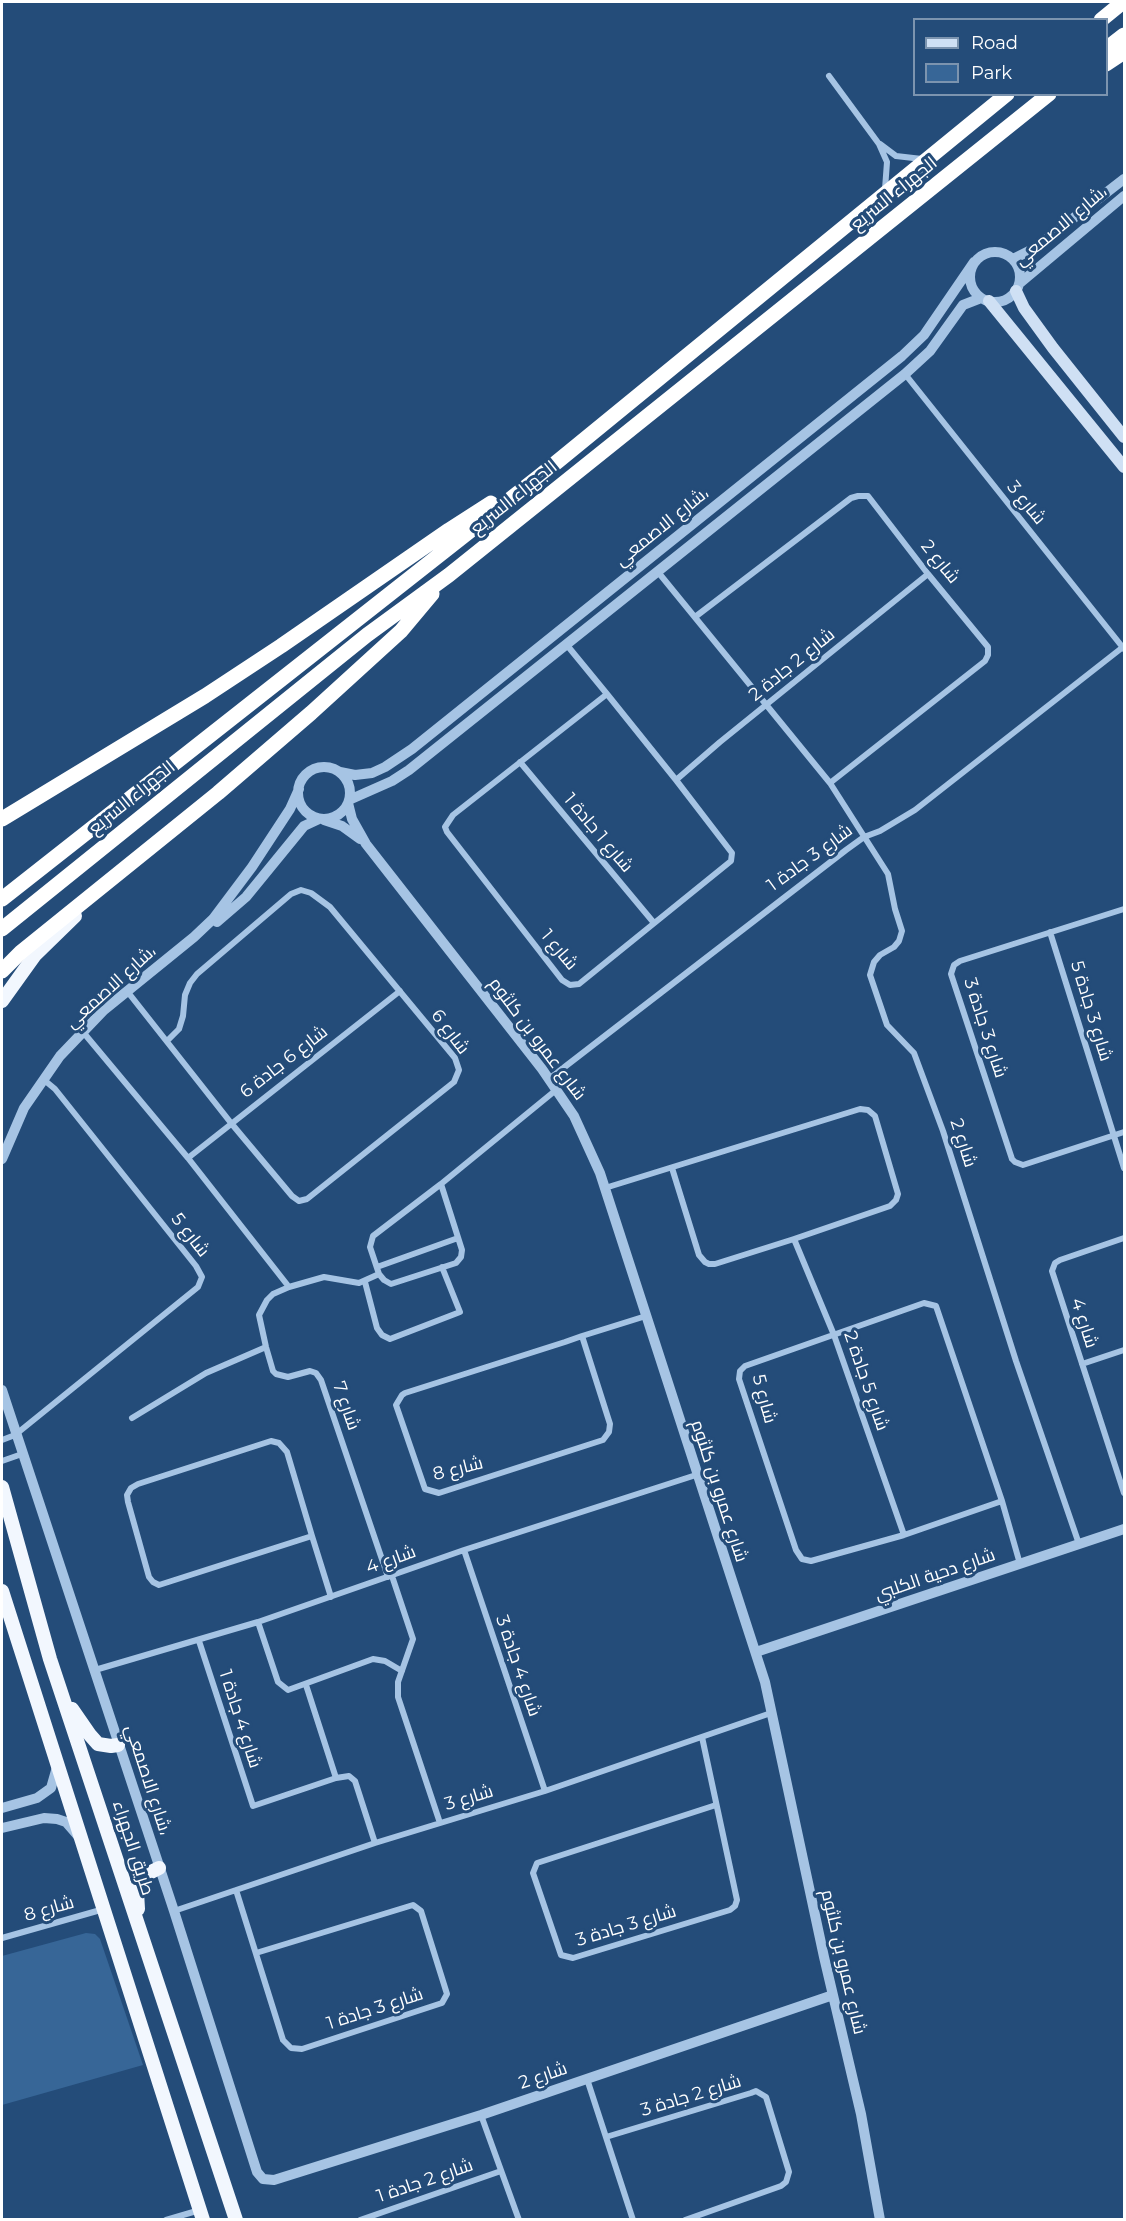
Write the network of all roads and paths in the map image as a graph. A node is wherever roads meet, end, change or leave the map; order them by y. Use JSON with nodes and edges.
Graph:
{"nodes":[{"id":1,"x":1123,"y":2,"type":"edge"},
{"id":2,"x":1103,"y":18,"type":"edge"},
{"id":3,"x":1125,"y":35,"type":"edge"},
{"id":4,"x":1108,"y":48,"type":"edge"},
{"id":5,"x":1125,"y":52,"type":"edge"},
{"id":6,"x":1108,"y":63,"type":"edge"},
{"id":7,"x":829,"y":76,"type":"dead end"},
{"id":8,"x":1005,"y":96,"type":"edge"},
{"id":9,"x":1046,"y":96,"type":"edge"},
{"id":10,"x":1053,"y":96,"type":"edge"},
{"id":11,"x":1029,"y":110,"type":"junction"},
{"id":12,"x":879,"y":144,"type":"junction"},
{"id":13,"x":926,"y":160,"type":"junction"},
{"id":14,"x":1125,"y":179,"type":"edge"},
{"id":15,"x":885,"y":192,"type":"junction"},
{"id":16,"x":1125,"y":196,"type":"edge"},
{"id":17,"x":1013,"y":259,"type":"junction"},
{"id":18,"x":974,"y":262,"type":"junction"},
{"id":19,"x":1018,"y":287,"type":"junction"},
{"id":20,"x":985,"y":300,"type":"junction"},
{"id":21,"x":1053,"y":348,"type":"junction"},
{"id":22,"x":1037,"y":361,"type":"junction"},
{"id":23,"x":905,"y":374,"type":"junction"},
{"id":24,"x":1125,"y":437,"type":"edge"},
{"id":25,"x":1125,"y":467,"type":"edge"},
{"id":26,"x":541,"y":475,"type":"junction"},
{"id":27,"x":658,"y":572,"type":"junction"},
{"id":28,"x":928,"y":574,"type":"junction"},
{"id":29,"x":449,"y":575,"type":"junction"},
{"id":30,"x":695,"y":617,"type":"junction"},
{"id":31,"x":566,"y":644,"type":"junction"},
{"id":32,"x":1124,"y":648,"type":"edge"},
{"id":33,"x":607,"y":694,"type":"junction"},
{"id":34,"x":766,"y":704,"type":"junction"},
{"id":35,"x":520,"y":762,"type":"junction"},
{"id":36,"x":340,"y":772,"type":"junction"},
{"id":37,"x":676,"y":780,"type":"junction"},
{"id":38,"x":830,"y":783,"type":"junction"},
{"id":39,"x":299,"y":789,"type":"junction"},
{"id":40,"x":349,"y":802,"type":"junction"},
{"id":41,"x":2,"y":819,"type":"edge"},
{"id":42,"x":320,"y":819,"type":"junction"},
{"id":43,"x":864,"y":837,"type":"junction"},
{"id":44,"x":366,"y":844,"type":"junction"},
{"id":45,"x":105,"y":886,"type":"junction"},
{"id":46,"x":2,"y":899,"type":"edge"},
{"id":47,"x":1125,"y":909,"type":"edge"},
{"id":48,"x":654,"y":923,"type":"junction"},
{"id":49,"x":2,"y":929,"type":"edge"},
{"id":50,"x":1050,"y":932,"type":"junction"},
{"id":51,"x":194,"y":937,"type":"junction"},
{"id":52,"x":2,"y":971,"type":"edge"},
{"id":53,"x":127,"y":991,"type":"junction"},
{"id":54,"x":400,"y":991,"type":"junction"},
{"id":55,"x":2,"y":1000,"type":"edge"},
{"id":56,"x":83,"y":1032,"type":"junction"},
{"id":57,"x":167,"y":1041,"type":"junction"},
{"id":58,"x":43,"y":1079,"type":"junction"},
{"id":59,"x":549,"y":1079,"type":"junction"},
{"id":60,"x":556,"y":1090,"type":"junction"},
{"id":61,"x":231,"y":1123,"type":"junction"},
{"id":62,"x":1125,"y":1132,"type":"edge"},
{"id":63,"x":1114,"y":1135,"type":"junction"},
{"id":64,"x":188,"y":1158,"type":"junction"},
{"id":65,"x":2,"y":1159,"type":"edge"},
{"id":66,"x":672,"y":1168,"type":"junction"},
{"id":67,"x":1125,"y":1168,"type":"edge"},
{"id":68,"x":441,"y":1184,"type":"junction"},
{"id":69,"x":605,"y":1188,"type":"junction"},
{"id":70,"x":458,"y":1238,"type":"junction"},
{"id":71,"x":1125,"y":1238,"type":"edge"},
{"id":72,"x":794,"y":1239,"type":"junction"},
{"id":73,"x":377,"y":1267,"type":"junction"},
{"id":74,"x":442,"y":1268,"type":"junction"},
{"id":75,"x":379,"y":1274,"type":"junction"},
{"id":76,"x":365,"y":1282,"type":"junction"},
{"id":77,"x":289,"y":1287,"type":"junction"},
{"id":78,"x":646,"y":1316,"type":"junction"},
{"id":79,"x":834,"y":1335,"type":"junction"},
{"id":80,"x":582,"y":1336,"type":"junction"},
{"id":81,"x":266,"y":1347,"type":"junction"},
{"id":82,"x":1125,"y":1350,"type":"edge"},
{"id":83,"x":1082,"y":1364,"type":"junction"},
{"id":84,"x":2,"y":1390,"type":"edge"},
{"id":85,"x":132,"y":1418,"type":"dead end"},
{"id":86,"x":15,"y":1436,"type":"junction"},
{"id":87,"x":2,"y":1440,"type":"edge"},
{"id":88,"x":22,"y":1454,"type":"junction"},
{"id":89,"x":1125,"y":1460,"type":"edge"},
{"id":90,"x":2,"y":1461,"type":"edge"},
{"id":91,"x":1115,"y":1463,"type":"junction"},
{"id":92,"x":696,"y":1475,"type":"junction"},
{"id":93,"x":2,"y":1487,"type":"edge"},
{"id":94,"x":1125,"y":1493,"type":"edge"},
{"id":95,"x":1002,"y":1501,"type":"junction"},
{"id":96,"x":1125,"y":1529,"type":"edge"},
{"id":97,"x":904,"y":1534,"type":"junction"},
{"id":98,"x":312,"y":1536,"type":"junction"},
{"id":99,"x":1079,"y":1544,"type":"junction"},
{"id":100,"x":464,"y":1550,"type":"junction"},
{"id":101,"x":1020,"y":1564,"type":"junction"},
{"id":102,"x":390,"y":1576,"type":"junction"},
{"id":103,"x":2,"y":1591,"type":"edge"},
{"id":104,"x":331,"y":1597,"type":"junction"},
{"id":105,"x":258,"y":1622,"type":"junction"},
{"id":106,"x":199,"y":1641,"type":"junction"},
{"id":107,"x":756,"y":1652,"type":"junction"},
{"id":108,"x":94,"y":1670,"type":"junction"},
{"id":109,"x":402,"y":1671,"type":"junction"},
{"id":110,"x":306,"y":1685,"type":"junction"},
{"id":111,"x":62,"y":1694,"type":"junction"},
{"id":112,"x":771,"y":1713,"type":"junction"},
{"id":113,"x":702,"y":1737,"type":"junction"},
{"id":114,"x":118,"y":1745,"type":"junction"},
{"id":115,"x":56,"y":1761,"type":"junction"},
{"id":116,"x":336,"y":1778,"type":"junction"},
{"id":117,"x":545,"y":1791,"type":"junction"},
{"id":118,"x":24,"y":1802,"type":"junction"},
{"id":119,"x":716,"y":1805,"type":"junction"},
{"id":120,"x":2,"y":1808,"type":"edge"},
{"id":121,"x":26,"y":1822,"type":"junction"},
{"id":122,"x":440,"y":1823,"type":"junction"},
{"id":123,"x":2,"y":1828,"type":"edge"},
{"id":124,"x":375,"y":1843,"type":"junction"},
{"id":125,"x":83,"y":1844,"type":"junction"},
{"id":126,"x":159,"y":1868,"type":"junction"},
{"id":127,"x":236,"y":1890,"type":"junction"},
{"id":128,"x":104,"y":1909,"type":"junction"},
{"id":129,"x":174,"y":1911,"type":"junction"},
{"id":130,"x":138,"y":1920,"type":"junction"},
{"id":131,"x":2,"y":1938,"type":"edge"},
{"id":132,"x":256,"y":1953,"type":"junction"},
{"id":133,"x":833,"y":1995,"type":"junction"},
{"id":134,"x":587,"y":2079,"type":"junction"},
{"id":135,"x":481,"y":2115,"type":"junction"},
{"id":136,"x":606,"y":2138,"type":"junction"},
{"id":137,"x":501,"y":2171,"type":"junction"},
{"id":138,"x":263,"y":2179,"type":"joint"},
{"id":139,"x":202,"y":2215,"type":"edge"},
{"id":140,"x":166,"y":2220,"type":"edge"},
{"id":141,"x":236,"y":2220,"type":"edge"},
{"id":142,"x":360,"y":2220,"type":"edge"},
{"id":143,"x":519,"y":2220,"type":"edge"},
{"id":144,"x":633,"y":2220,"type":"edge"},
{"id":145,"x":686,"y":2220,"type":"edge"},
{"id":146,"x":880,"y":2220,"type":"edge"}],
"edges":[{"from":1,"to":2,"type":"highway"},
{"from":3,"to":4,"type":"highway"},
{"from":5,"to":6,"type":"highway"},
{"from":7,"to":12,"type":"street"},
{"from":8,"to":13,"type":"highway","name":"الجهراء السريع"},
{"from":9,"to":11,"type":"highway","name":"الجهراء السريع"},
{"from":10,"to":11,"type":"highway"},
{"from":11,"to":29,"type":"highway","name":"الجهراء السريع"},
{"from":12,"to":13,"type":"street"},
{"from":12,"to":15,"type":"street"},
{"from":13,"to":15,"type":"highway","name":"الجهراء السريع"},
{"from":14,"to":17,"type":"street","name":"شارع الاصمعي،"},
{"from":15,"to":26,"type":"highway","name":"الجهراء السريع"},
{"from":16,"to":19,"type":"street","name":"شارع الاصمعي،"},
{"from":17,"to":18,"type":"street"},
{"from":17,"to":19,"type":"street"},
{"from":18,"to":20,"type":"street"},
{"from":18,"to":36,"type":"street","name":"شارع الاصمعي،"},
{"from":19,"to":20,"type":"street"},
{"from":19,"to":21,"type":"main road"},
{"from":20,"to":22,"type":"main road"},
{"from":20,"to":23,"type":"street","name":"شارع الاصمعي،"},
{"from":21,"to":22,"type":"main road"},
{"from":21,"to":24,"type":"main road"},
{"from":22,"to":25,"type":"main road"},
{"from":23,"to":27,"type":"street","name":"شارع الاصمعي،"},
{"from":23,"to":32,"type":"street","name":"شارع 3"},
{"from":26,"to":41,"type":"highway"},
{"from":26,"to":46,"type":"highway","name":"الجهراء السريع"},
{"from":27,"to":30,"type":"street","name":"شارع 2"},
{"from":27,"to":31,"type":"street","name":"شارع الاصمعي،"},
{"from":28,"to":30,"type":"street","name":"شارع 2"},
{"from":28,"to":34,"type":"street","name":"شارع 2 جادة 2"},
{"from":28,"to":38,"type":"street","name":"شارع 2"},
{"from":29,"to":45,"type":"highway"},
{"from":29,"to":49,"type":"highway","name":"الجهراء السريع"},
{"from":30,"to":34,"type":"street","name":"شارع 2"},
{"from":31,"to":33,"type":"street","name":"شارع 1"},
{"from":31,"to":40,"type":"street","name":"شارع الاصمعي،"},
{"from":32,"to":43,"type":"street","name":"شارع 3 جادة 1"},
{"from":33,"to":35,"type":"street","name":"شارع 1"},
{"from":33,"to":37,"type":"street","name":"شارع 1"},
{"from":34,"to":37,"type":"street","name":"شارع 2 جادة 2"},
{"from":34,"to":38,"type":"street","name":"شارع 2"},
{"from":35,"to":48,"type":"street","name":"شارع 1 جادة 1"},
{"from":35,"to":48,"type":"street","name":"شارع 1"},
{"from":36,"to":39,"type":"street"},
{"from":36,"to":40,"type":"street"},
{"from":37,"to":48,"type":"street","name":"شارع 1"},
{"from":38,"to":43,"type":"street","name":"شارع 2"},
{"from":39,"to":42,"type":"street"},
{"from":39,"to":51,"type":"street","name":"شارع الاصمعي،"},
{"from":40,"to":42,"type":"street"},
{"from":40,"to":44,"type":"street","name":"شارع عمرو بن كلثوم"},
{"from":42,"to":44,"type":"street","name":"شارع عمرو بن كلثوم"},
{"from":42,"to":51,"type":"street","name":"شارع الاصمعي،"},
{"from":43,"to":59,"type":"street","name":"شارع 3 جادة 1"},
{"from":43,"to":99,"type":"street","name":"شارع 2"},
{"from":44,"to":59,"type":"street","name":"شارع عمرو بن كلثوم"},
{"from":45,"to":52,"type":"highway"},
{"from":45,"to":55,"type":"highway"},
{"from":47,"to":50,"type":"street","name":"شارع 3 جادة 3"},
{"from":50,"to":63,"type":"street","name":"شارع 3 جادة 5"},
{"from":50,"to":63,"type":"street","name":"شارع 3 جادة 3"},
{"from":51,"to":53,"type":"street","name":"شارع الاصمعي،"},
{"from":53,"to":56,"type":"street","name":"شارع الاصمعي،"},
{"from":53,"to":57,"type":"street","name":"شارع 6"},
{"from":54,"to":57,"type":"street","name":"شارع 6"},
{"from":54,"to":61,"type":"street","name":"شارع 6 جادة 6"},
{"from":54,"to":61,"type":"street","name":"شارع 6"},
{"from":56,"to":58,"type":"street","name":"شارع الاصمعي،"},
{"from":56,"to":64,"type":"street"},
{"from":57,"to":61,"type":"street","name":"شارع 6"},
{"from":58,"to":65,"type":"street","name":"شارع الاصمعي،"},
{"from":58,"to":86,"type":"street","name":"شارع 5"},
{"from":59,"to":60,"type":"street","name":"شارع عمرو بن كلثوم"},
{"from":60,"to":68,"type":"street"},
{"from":60,"to":69,"type":"street","name":"شارع عمرو بن كلثوم"},
{"from":61,"to":64,"type":"street","name":"شارع 6 جادة 6"},
{"from":62,"to":63,"type":"street","name":"شارع 3 جادة 3"},
{"from":63,"to":67,"type":"street","name":"شارع 3 جادة 5"},
{"from":64,"to":77,"type":"street"},
{"from":66,"to":69,"type":"street"},
{"from":66,"to":72,"type":"street"},
{"from":66,"to":72,"type":"street"},
{"from":68,"to":70,"type":"street"},
{"from":68,"to":73,"type":"street"},
{"from":69,"to":78,"type":"street","name":"شارع عمرو بن كلثوم"},
{"from":70,"to":73,"type":"street"},
{"from":70,"to":74,"type":"street"},
{"from":71,"to":83,"type":"street","name":"شارع 4"},
{"from":72,"to":79,"type":"street","name":"شارع 5 جادة 2"},
{"from":73,"to":75,"type":"street"},
{"from":74,"to":75,"type":"street"},
{"from":74,"to":76,"type":"street"},
{"from":75,"to":76,"type":"street"},
{"from":76,"to":77,"type":"street","name":"شارع 7"},
{"from":77,"to":81,"type":"street","name":"شارع 7"},
{"from":78,"to":80,"type":"street","name":"شارع 8"},
{"from":78,"to":92,"type":"street","name":"شارع عمرو بن كلثوم"},
{"from":79,"to":95,"type":"street","name":"شارع 5"},
{"from":79,"to":97,"type":"street","name":"شارع 5 جادة 2"},
{"from":79,"to":97,"type":"street","name":"شارع 5"},
{"from":80,"to":80,"type":"street","name":"شارع 8"},
{"from":81,"to":85,"type":"street"},
{"from":81,"to":102,"type":"street","name":"شارع 7"},
{"from":82,"to":83,"type":"street"},
{"from":83,"to":91,"type":"street","name":"شارع 4"},
{"from":84,"to":86,"type":"street","name":"شارع الاصمعي،"},
{"from":86,"to":87,"type":"street"},
{"from":86,"to":88,"type":"street","name":"شارع الاصمعي،"},
{"from":88,"to":90,"type":"street"},
{"from":88,"to":108,"type":"street","name":"شارع الاصمعي،"},
{"from":89,"to":91,"type":"street"},
{"from":91,"to":94,"type":"street","name":"شارع 4"},
{"from":92,"to":100,"type":"street","name":"شارع 4"},
{"from":92,"to":107,"type":"street","name":"شارع عمرو بن كلثوم"},
{"from":93,"to":111,"type":"highway","name":"طريق الجهراء"},
{"from":95,"to":97,"type":"street","name":"شارع 5"},
{"from":95,"to":101,"type":"street","name":"شارع 5"},
{"from":96,"to":99,"type":"street","name":"شارع دحية الكلبي"},
{"from":98,"to":98,"type":"street"},
{"from":98,"to":104,"type":"street"},
{"from":99,"to":101,"type":"street","name":"شارع دحية الكلبي"},
{"from":100,"to":102,"type":"street","name":"شارع 4"},
{"from":100,"to":117,"type":"street","name":"شارع 4 جادة 3"},
{"from":101,"to":107,"type":"street","name":"شارع دحية الكلبي"},
{"from":102,"to":104,"type":"street","name":"شارع 4"},
{"from":102,"to":109,"type":"street"},
{"from":103,"to":115,"type":"highway"},
{"from":104,"to":105,"type":"street","name":"شارع 4"},
{"from":105,"to":106,"type":"street","name":"شارع 4"},
{"from":105,"to":110,"type":"street"},
{"from":106,"to":108,"type":"street","name":"شارع 4"},
{"from":106,"to":116,"type":"street","name":"شارع 4 جادة 1"},
{"from":107,"to":112,"type":"street","name":"شارع عمرو بن كلثوم"},
{"from":108,"to":114,"type":"street","name":"شارع الاصمعي،"},
{"from":109,"to":110,"type":"street"},
{"from":109,"to":122,"type":"street"},
{"from":110,"to":116,"type":"street"},
{"from":111,"to":114,"type":"highway"},
{"from":111,"to":130,"type":"highway","name":"طريق الجهراء"},
{"from":112,"to":113,"type":"street","name":"شارع 3"},
{"from":112,"to":133,"type":"street","name":"شارع عمرو بن كلثوم"},
{"from":113,"to":117,"type":"street","name":"شارع 3"},
{"from":113,"to":119,"type":"street","name":"شارع 3 جادة 3"},
{"from":114,"to":126,"type":"street","name":"شارع الاصمعي،"},
{"from":115,"to":118,"type":"street"},
{"from":115,"to":125,"type":"highway"},
{"from":116,"to":124,"type":"street"},
{"from":117,"to":122,"type":"street","name":"شارع 3"},
{"from":118,"to":120,"type":"street"},
{"from":118,"to":121,"type":"street"},
{"from":119,"to":119,"type":"street","name":"شارع 3 جادة 3"},
{"from":121,"to":123,"type":"street"},
{"from":121,"to":125,"type":"street"},
{"from":122,"to":124,"type":"street","name":"شارع 3"},
{"from":124,"to":127,"type":"street","name":"شارع 3"},
{"from":125,"to":128,"type":"highway"},
{"from":126,"to":129,"type":"street","name":"شارع الاصمعي،"},
{"from":126,"to":130,"type":"highway"},
{"from":127,"to":129,"type":"street","name":"شارع 3"},
{"from":127,"to":132,"type":"street","name":"شارع 3 جادة 1"},
{"from":128,"to":131,"type":"street","name":"شارع 8"},
{"from":128,"to":139,"type":"highway"},
{"from":129,"to":138,"type":"street","name":"شارع الاصمعي،"},
{"from":130,"to":141,"type":"highway","name":"طريق الجهراء"},
{"from":132,"to":132,"type":"street","name":"شارع 3 جادة 1"},
{"from":133,"to":134,"type":"street","name":"شارع 2"},
{"from":133,"to":146,"type":"street","name":"شارع عمرو بن كلثوم"},
{"from":134,"to":135,"type":"street","name":"شارع 2"},
{"from":134,"to":136,"type":"street"},
{"from":135,"to":137,"type":"street","name":"شارع 2 جادة 1"},
{"from":135,"to":138,"type":"street","name":"شارع 2"},
{"from":136,"to":144,"type":"street"},
{"from":136,"to":145,"type":"street","name":"شارع 2 جادة 3"},
{"from":137,"to":142,"type":"street","name":"شارع 2 جادة 1"},
{"from":137,"to":143,"type":"street","name":"شارع 2 جادة 1"},
{"from":139,"to":140,"type":"street"}]}
